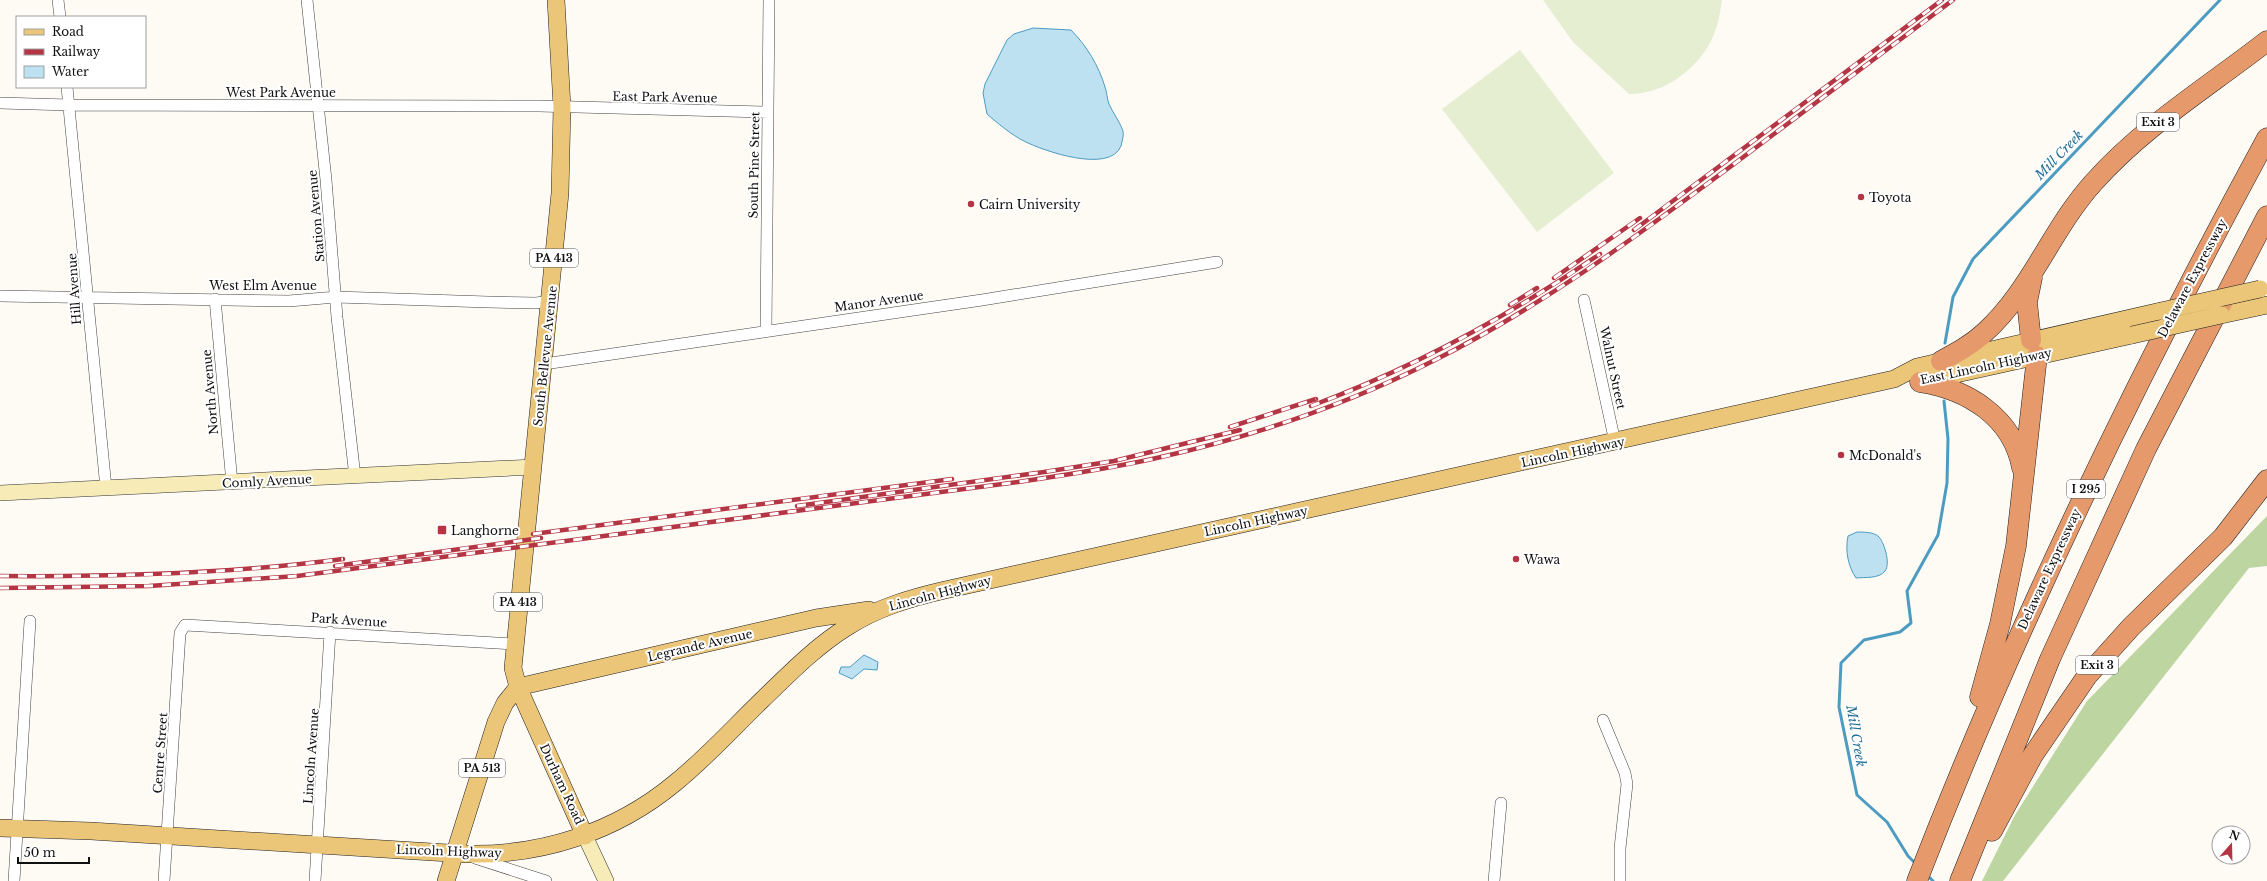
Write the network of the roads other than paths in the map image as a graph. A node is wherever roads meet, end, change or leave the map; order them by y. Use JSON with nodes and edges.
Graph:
{"nodes":[{"id":1,"x":58,"y":0,"type":"edge"},
{"id":2,"x":307,"y":0,"type":"edge"},
{"id":3,"x":556,"y":0,"type":"edge"},
{"id":4,"x":770,"y":0,"type":"edge"},
{"id":5,"x":60,"y":16,"type":"edge"},
{"id":6,"x":2267,"y":41,"type":"edge"},
{"id":7,"x":67,"y":88,"type":"edge"},
{"id":8,"x":0,"y":103,"type":"edge"},
{"id":9,"x":69,"y":105,"type":"junction"},
{"id":10,"x":318,"y":107,"type":"junction"},
{"id":11,"x":562,"y":107,"type":"junction"},
{"id":12,"x":768,"y":112,"type":"junction"},
{"id":13,"x":2267,"y":138,"type":"edge"},
{"id":14,"x":2267,"y":216,"type":"edge"},
{"id":15,"x":1216,"y":262,"type":"dead end"},
{"id":16,"x":2036,"y":267,"type":"junction"},
{"id":17,"x":2263,"y":288,"type":"edge"},
{"id":18,"x":0,"y":296,"type":"edge"},
{"id":19,"x":336,"y":296,"type":"junction"},
{"id":20,"x":87,"y":298,"type":"junction"},
{"id":21,"x":215,"y":299,"type":"junction"},
{"id":22,"x":1584,"y":300,"type":"dead end"},
{"id":23,"x":550,"y":301,"type":"junction"},
{"id":24,"x":2267,"y":305,"type":"edge"},
{"id":25,"x":766,"y":330,"type":"junction"},
{"id":26,"x":2034,"y":348,"type":"junction"},
{"id":27,"x":1941,"y":361,"type":"junction"},
{"id":28,"x":544,"y":364,"type":"junction"},
{"id":29,"x":1894,"y":379,"type":"junction"},
{"id":30,"x":1920,"y":382,"type":"junction"},
{"id":31,"x":1615,"y":442,"type":"junction"},
{"id":32,"x":533,"y":467,"type":"junction"},
{"id":33,"x":355,"y":477,"type":"junction"},
{"id":34,"x":2024,"y":480,"type":"junction"},
{"id":35,"x":2267,"y":480,"type":"edge"},
{"id":36,"x":232,"y":483,"type":"junction"},
{"id":37,"x":106,"y":488,"type":"junction"},
{"id":38,"x":0,"y":493,"type":"edge"},
{"id":39,"x":883,"y":608,"type":"junction"},
{"id":40,"x":30,"y":620,"type":"dead end"},
{"id":41,"x":182,"y":627,"type":"joint"},
{"id":42,"x":330,"y":632,"type":"junction"},
{"id":43,"x":514,"y":644,"type":"junction"},
{"id":44,"x":518,"y":687,"type":"junction"},
{"id":45,"x":1603,"y":720,"type":"dead end"},
{"id":46,"x":1958,"y":777,"type":"junction"},
{"id":47,"x":1501,"y":803,"type":"dead end"},
{"id":48,"x":8,"y":828,"type":"edge"},
{"id":49,"x":167,"y":836,"type":"junction"},
{"id":50,"x":585,"y":836,"type":"junction"},
{"id":51,"x":318,"y":845,"type":"junction"},
{"id":52,"x":460,"y":854,"type":"junction"},
{"id":53,"x":14,"y":881,"type":"edge"},
{"id":54,"x":164,"y":881,"type":"edge"},
{"id":55,"x":315,"y":881,"type":"edge"},
{"id":56,"x":446,"y":881,"type":"edge"},
{"id":57,"x":546,"y":881,"type":"edge"},
{"id":58,"x":606,"y":881,"type":"edge"},
{"id":59,"x":1494,"y":881,"type":"edge"},
{"id":60,"x":1620,"y":881,"type":"edge"},
{"id":61,"x":1917,"y":881,"type":"edge"},
{"id":62,"x":1960,"y":881,"type":"edge"},
{"id":63,"x":1968,"y":881,"type":"edge"}],
"edges":[{"from":1,"to":5,"type":"street"},
{"from":2,"to":10,"type":"street","name":"Station Avenue"},
{"from":3,"to":11,"type":"main road","name":"South Bellevue Avenue","number":"PA 413"},
{"from":4,"to":12,"type":"street","name":"South Pine Street"},
{"from":6,"to":16,"type":"highway","number":"Exit 3"},
{"from":7,"to":9,"type":"street","name":"Hill Avenue"},
{"from":8,"to":9,"type":"street","name":"West Park Avenue"},
{"from":9,"to":10,"type":"street","name":"West Park Avenue"},
{"from":9,"to":20,"type":"street","name":"Hill Avenue"},
{"from":10,"to":11,"type":"street","name":"West Park Avenue"},
{"from":10,"to":19,"type":"street","name":"Station Avenue"},
{"from":11,"to":12,"type":"street","name":"East Park Avenue"},
{"from":11,"to":23,"type":"main road","name":"South Bellevue Avenue","number":"PA 413"},
{"from":12,"to":25,"type":"street","name":"South Pine Street"},
{"from":13,"to":46,"type":"highway","name":"Delaware Expressway","number":"I 295"},
{"from":14,"to":62,"type":"highway","number":"I 295"},
{"from":15,"to":25,"type":"street","name":"Manor Avenue"},
{"from":16,"to":26,"type":"highway"},
{"from":16,"to":27,"type":"highway"},
{"from":17,"to":26,"type":"main road","name":"East Lincoln Highway","bridge":true},
{"from":18,"to":20,"type":"street","name":"West Elm Avenue"},
{"from":19,"to":21,"type":"street","name":"West Elm Avenue"},
{"from":19,"to":23,"type":"street","name":"West Elm Avenue"},
{"from":19,"to":33,"type":"street","name":"Station Avenue"},
{"from":20,"to":21,"type":"street","name":"West Elm Avenue"},
{"from":20,"to":37,"type":"street","name":"Hill Avenue"},
{"from":21,"to":36,"type":"street","name":"North Avenue"},
{"from":22,"to":31,"type":"street","name":"Walnut Street"},
{"from":23,"to":28,"type":"main road","name":"South Bellevue Avenue","number":"PA 413"},
{"from":24,"to":26,"type":"main road","name":"East Lincoln Highway","bridge":true},
{"from":25,"to":28,"type":"street","name":"Manor Avenue"},
{"from":26,"to":27,"type":"main road","name":"East Lincoln Highway"},
{"from":26,"to":30,"type":"main road","name":"East Lincoln Highway"},
{"from":26,"to":34,"type":"highway"},
{"from":27,"to":29,"type":"main road","name":"East Lincoln Highway"},
{"from":28,"to":32,"type":"main road","name":"South Bellevue Avenue","number":"PA 413"},
{"from":29,"to":30,"type":"main road","name":"East Lincoln Highway"},
{"from":29,"to":31,"type":"main road","name":"Lincoln Highway"},
{"from":30,"to":34,"type":"highway"},
{"from":31,"to":39,"type":"main road","name":"Lincoln Highway"},
{"from":32,"to":33,"type":"street","name":"Comly Avenue"},
{"from":32,"to":43,"type":"main road","name":"South Bellevue Avenue","number":"PA 413"},
{"from":33,"to":36,"type":"street","name":"Comly Avenue"},
{"from":34,"to":46,"type":"highway"},
{"from":35,"to":63,"type":"highway","number":"Exit 3"},
{"from":36,"to":37,"type":"street","name":"Comly Avenue"},
{"from":37,"to":38,"type":"street","name":"Comly Avenue"},
{"from":39,"to":44,"type":"main road","name":"Legrande Avenue"},
{"from":39,"to":50,"type":"main road","name":"Lincoln Highway"},
{"from":40,"to":48,"type":"street"},
{"from":41,"to":42,"type":"street","name":"Park Avenue"},
{"from":41,"to":49,"type":"street","name":"Centre Street"},
{"from":42,"to":43,"type":"street","name":"Park Avenue"},
{"from":42,"to":51,"type":"street","name":"Lincoln Avenue"},
{"from":43,"to":44,"type":"main road","name":"South Bellevue Avenue","number":"PA 413"},
{"from":44,"to":50,"type":"main road","name":"Durham Road","number":"PA 413"},
{"from":44,"to":52,"type":"main road","number":"PA 513"},
{"from":45,"to":60,"type":"street"},
{"from":46,"to":61,"type":"highway","name":"Delaware Expressway","number":"I 295"},
{"from":47,"to":59,"type":"street"},
{"from":48,"to":49,"type":"main road","name":"Lincoln Highway"},
{"from":48,"to":53,"type":"street"},
{"from":49,"to":51,"type":"main road","name":"Lincoln Highway"},
{"from":49,"to":54,"type":"street","name":"Centre Street"},
{"from":50,"to":52,"type":"main road","name":"Lincoln Highway"},
{"from":50,"to":58,"type":"street","name":"Durham Road"},
{"from":51,"to":52,"type":"main road","name":"Lincoln Highway"},
{"from":51,"to":55,"type":"street","name":"Lincoln Avenue"},
{"from":52,"to":56,"type":"main road","number":"PA 513"},
{"from":52,"to":57,"type":"street"}]}
